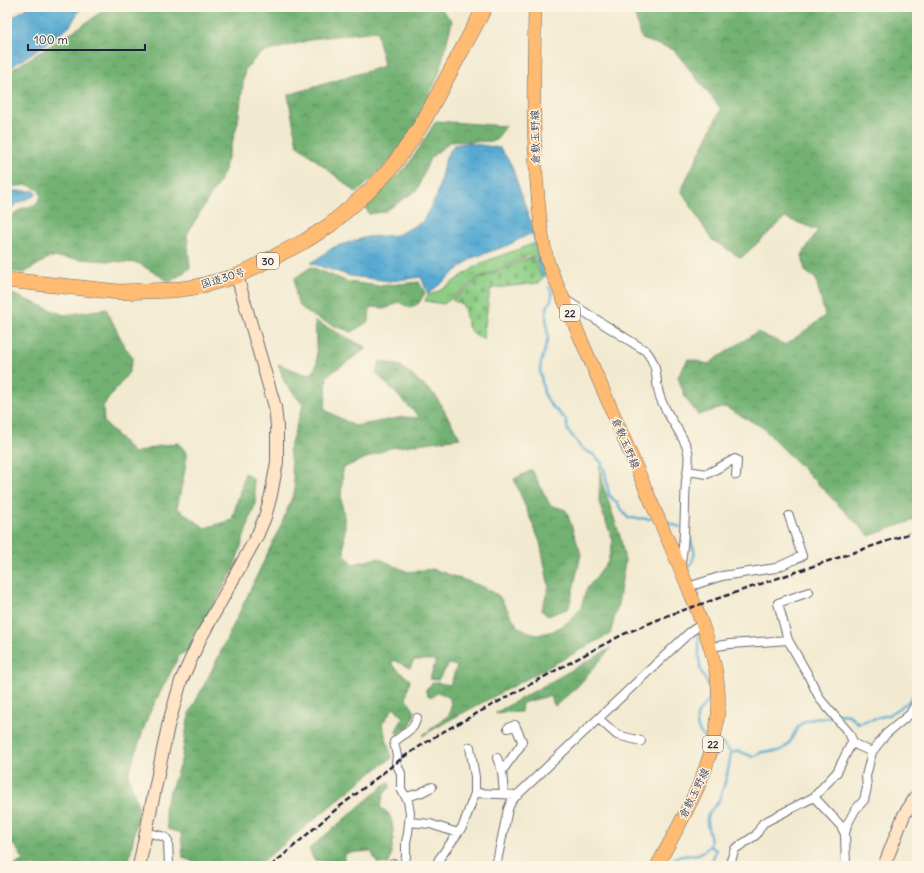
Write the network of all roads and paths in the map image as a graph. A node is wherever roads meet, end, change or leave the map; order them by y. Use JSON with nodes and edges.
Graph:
{"nodes":[{"id":1,"x":479,"y":7,"type":"edge"},
{"id":2,"x":485,"y":7,"type":"edge"},
{"id":3,"x":535,"y":7,"type":"edge"},
{"id":4,"x":449,"y":74,"type":"junction"},
{"id":5,"x":237,"y":276,"type":"junction"},
{"id":6,"x":7,"y":280,"type":"edge"},
{"id":7,"x":563,"y":298,"type":"junction"},
{"id":8,"x":688,"y":471,"type":"junction"},
{"id":9,"x":736,"y":475,"type":"dead end"},
{"id":10,"x":789,"y":516,"type":"dead end"},
{"id":11,"x":680,"y":567,"type":"junction"},
{"id":12,"x":688,"y":587,"type":"junction"},
{"id":13,"x":809,"y":592,"type":"dead end"},
{"id":14,"x":702,"y":624,"type":"junction"},
{"id":15,"x":788,"y":640,"type":"junction"},
{"id":16,"x":711,"y":647,"type":"junction"},
{"id":17,"x":917,"y":702,"type":"edge"},
{"id":18,"x":914,"y":712,"type":"edge"},
{"id":19,"x":417,"y":718,"type":"dead end"},
{"id":20,"x":599,"y":719,"type":"junction"},
{"id":21,"x":508,"y":728,"type":"dead end"},
{"id":22,"x":641,"y":740,"type":"dead end"},
{"id":23,"x":852,"y":742,"type":"junction"},
{"id":24,"x":470,"y":747,"type":"dead end"},
{"id":25,"x":872,"y":752,"type":"junction"},
{"id":26,"x":497,"y":758,"type":"dead end"},
{"id":27,"x":502,"y":771,"type":"junction"},
{"id":28,"x":432,"y":787,"type":"dead end"},
{"id":29,"x":475,"y":793,"type":"junction"},
{"id":30,"x":504,"y":794,"type":"junction"},
{"id":31,"x":518,"y":795,"type":"junction"},
{"id":32,"x":917,"y":795,"type":"edge"},
{"id":33,"x":406,"y":797,"type":"junction"},
{"id":34,"x":814,"y":798,"type":"junction"},
{"id":35,"x":409,"y":822,"type":"junction"},
{"id":36,"x":146,"y":832,"type":"junction"},
{"id":37,"x":458,"y":833,"type":"junction"},
{"id":38,"x":846,"y":834,"type":"junction"},
{"id":39,"x":139,"y":866,"type":"edge"},
{"id":40,"x":169,"y":866,"type":"edge"},
{"id":41,"x":404,"y":866,"type":"edge"},
{"id":42,"x":436,"y":866,"type":"edge"},
{"id":43,"x":496,"y":866,"type":"edge"},
{"id":44,"x":657,"y":866,"type":"edge"},
{"id":45,"x":729,"y":866,"type":"edge"},
{"id":46,"x":846,"y":866,"type":"edge"},
{"id":47,"x":884,"y":866,"type":"edge"}],
"edges":[{"from":1,"to":4,"type":"highway","name":"国道30号","number":"30"},
{"from":2,"to":4,"type":"highway","name":"国道30号","number":"30"},
{"from":3,"to":7,"type":"main road","name":"倉敷玉野線","number":"22"},
{"from":4,"to":5,"type":"highway","name":"国道30号","number":"30"},
{"from":5,"to":6,"type":"highway","name":"国道30号","number":"30"},
{"from":5,"to":36,"type":"street"},
{"from":7,"to":8,"type":"street"},
{"from":7,"to":11,"type":"main road","name":"倉敷玉野線","number":"22"},
{"from":8,"to":9,"type":"street"},
{"from":8,"to":11,"type":"street"},
{"from":10,"to":12,"type":"street"},
{"from":11,"to":12,"type":"main road","name":"倉敷玉野線","number":"22"},
{"from":12,"to":14,"type":"main road","name":"倉敷玉野線","number":"22"},
{"from":13,"to":15,"type":"street"},
{"from":14,"to":16,"type":"main road","name":"倉敷玉野線","number":"22"},
{"from":14,"to":20,"type":"street"},
{"from":15,"to":16,"type":"street"},
{"from":15,"to":23,"type":"street"},
{"from":16,"to":44,"type":"main road","name":"倉敷玉野線","number":"22"},
{"from":17,"to":18,"type":"street"},
{"from":18,"to":25,"type":"street"},
{"from":19,"to":33,"type":"street"},
{"from":20,"to":22,"type":"street"},
{"from":20,"to":31,"type":"street"},
{"from":21,"to":27,"type":"street"},
{"from":23,"to":25,"type":"street"},
{"from":23,"to":34,"type":"street"},
{"from":24,"to":29,"type":"street"},
{"from":25,"to":38,"type":"street"},
{"from":26,"to":27,"type":"street"},
{"from":27,"to":30,"type":"street"},
{"from":28,"to":33,"type":"street"},
{"from":29,"to":30,"type":"street"},
{"from":29,"to":37,"type":"street"},
{"from":30,"to":31,"type":"street"},
{"from":31,"to":43,"type":"street"},
{"from":32,"to":47,"type":"street"},
{"from":33,"to":35,"type":"street"},
{"from":34,"to":38,"type":"street"},
{"from":34,"to":45,"type":"street"},
{"from":35,"to":37,"type":"street"},
{"from":35,"to":41,"type":"street"},
{"from":36,"to":39,"type":"street"},
{"from":36,"to":40,"type":"street"},
{"from":37,"to":42,"type":"street"},
{"from":38,"to":46,"type":"street"}]}
